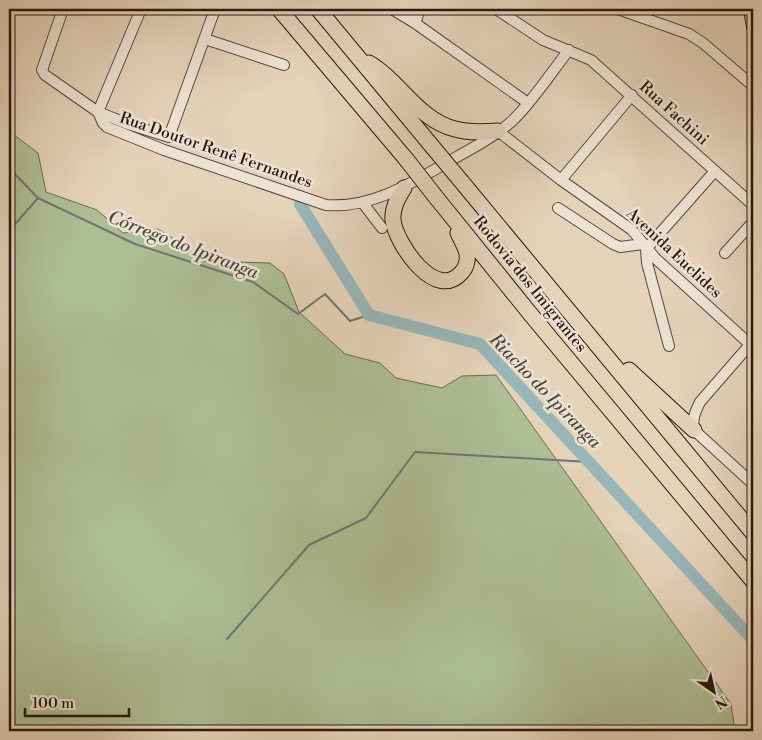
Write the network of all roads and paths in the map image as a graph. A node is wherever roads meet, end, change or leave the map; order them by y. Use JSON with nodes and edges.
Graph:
{"nodes":[{"id":1,"x":63,"y":9,"type":"edge"},
{"id":2,"x":141,"y":9,"type":"edge"},
{"id":3,"x":215,"y":9,"type":"edge"},
{"id":4,"x":279,"y":9,"type":"edge"},
{"id":5,"x":318,"y":9,"type":"edge"},
{"id":6,"x":392,"y":9,"type":"edge"},
{"id":7,"x":420,"y":9,"type":"edge"},
{"id":8,"x":496,"y":9,"type":"edge"},
{"id":9,"x":618,"y":9,"type":"edge"},
{"id":10,"x":750,"y":9,"type":"edge"},
{"id":11,"x":415,"y":23,"type":"junction"},
{"id":12,"x":753,"y":27,"type":"edge"},
{"id":13,"x":205,"y":39,"type":"junction"},
{"id":14,"x":569,"y":50,"type":"junction"},
{"id":15,"x":358,"y":57,"type":"junction"},
{"id":16,"x":284,"y":65,"type":"dead end"},
{"id":17,"x":753,"y":86,"type":"edge"},
{"id":18,"x":632,"y":95,"type":"junction"},
{"id":19,"x":528,"y":103,"type":"junction"},
{"id":20,"x":98,"y":112,"type":"junction"},
{"id":21,"x":498,"y":131,"type":"junction"},
{"id":22,"x":715,"y":171,"type":"junction"},
{"id":23,"x":561,"y":180,"type":"junction"},
{"id":24,"x":404,"y":188,"type":"junction"},
{"id":25,"x":362,"y":202,"type":"junction"},
{"id":26,"x":753,"y":205,"type":"edge"},
{"id":27,"x":558,"y":208,"type":"dead end"},
{"id":28,"x":753,"y":222,"type":"edge"},
{"id":29,"x":458,"y":224,"type":"junction"},
{"id":30,"x":382,"y":228,"type":"dead end"},
{"id":31,"x":644,"y":246,"type":"junction"},
{"id":32,"x":725,"y":253,"type":"dead end"},
{"id":33,"x":584,"y":329,"type":"junction"},
{"id":34,"x":752,"y":344,"type":"edge"},
{"id":35,"x":669,"y":346,"type":"dead end"},
{"id":36,"x":694,"y":430,"type":"junction"},
{"id":37,"x":753,"y":484,"type":"edge"},
{"id":38,"x":753,"y":533,"type":"edge"},
{"id":39,"x":753,"y":581,"type":"edge"}],
"edges":[{"from":1,"to":20,"type":"street","name":"Rua Doutor Renê Fernandes"},
{"from":2,"to":20,"type":"street"},
{"from":3,"to":13,"type":"street"},
{"from":4,"to":29,"type":"highway","name":"Rodovia dos Imigrantes","bridge":true},
{"from":5,"to":15,"type":"highway","name":"Rodovia dos Imigrantes"},
{"from":6,"to":11,"type":"street"},
{"from":7,"to":11,"type":"street"},
{"from":8,"to":14,"type":"street","name":"Rua Fachini"},
{"from":9,"to":17,"type":"street"},
{"from":10,"to":12,"type":"main road"},
{"from":11,"to":19,"type":"street"},
{"from":13,"to":16,"type":"street"},
{"from":13,"to":20,"type":"street"},
{"from":14,"to":18,"type":"street","name":"Rua Fachini"},
{"from":14,"to":19,"type":"street","name":"Rua Doutor Renê Fernandes"},
{"from":15,"to":21,"type":"highway"},
{"from":15,"to":33,"type":"highway","name":"Rodovia dos Imigrantes","bridge":true},
{"from":18,"to":22,"type":"street","name":"Rua Fachini"},
{"from":18,"to":23,"type":"street"},
{"from":19,"to":21,"type":"street","name":"Rua Doutor Renê Fernandes"},
{"from":20,"to":25,"type":"street","name":"Rua Doutor Renê Fernandes"},
{"from":21,"to":23,"type":"street","name":"Avenida Euclides"},
{"from":21,"to":24,"type":"street","name":"Rua Doutor Renê Fernandes"},
{"from":22,"to":26,"type":"street","name":"Rua Fachini"},
{"from":22,"to":31,"type":"street"},
{"from":23,"to":31,"type":"street","name":"Avenida Euclides"},
{"from":24,"to":25,"type":"street","name":"Rua Doutor Renê Fernandes"},
{"from":24,"to":29,"type":"highway"},
{"from":25,"to":30,"type":"street"},
{"from":27,"to":31,"type":"street"},
{"from":28,"to":32,"type":"street"},
{"from":29,"to":39,"type":"highway","name":"Rodovia dos Imigrantes"},
{"from":31,"to":34,"type":"street","name":"Avenida Euclides"},
{"from":31,"to":35,"type":"street"},
{"from":33,"to":36,"type":"highway"},
{"from":33,"to":38,"type":"highway","name":"Rodovia dos Imigrantes"},
{"from":34,"to":36,"type":"street"},
{"from":36,"to":37,"type":"street"}]}
